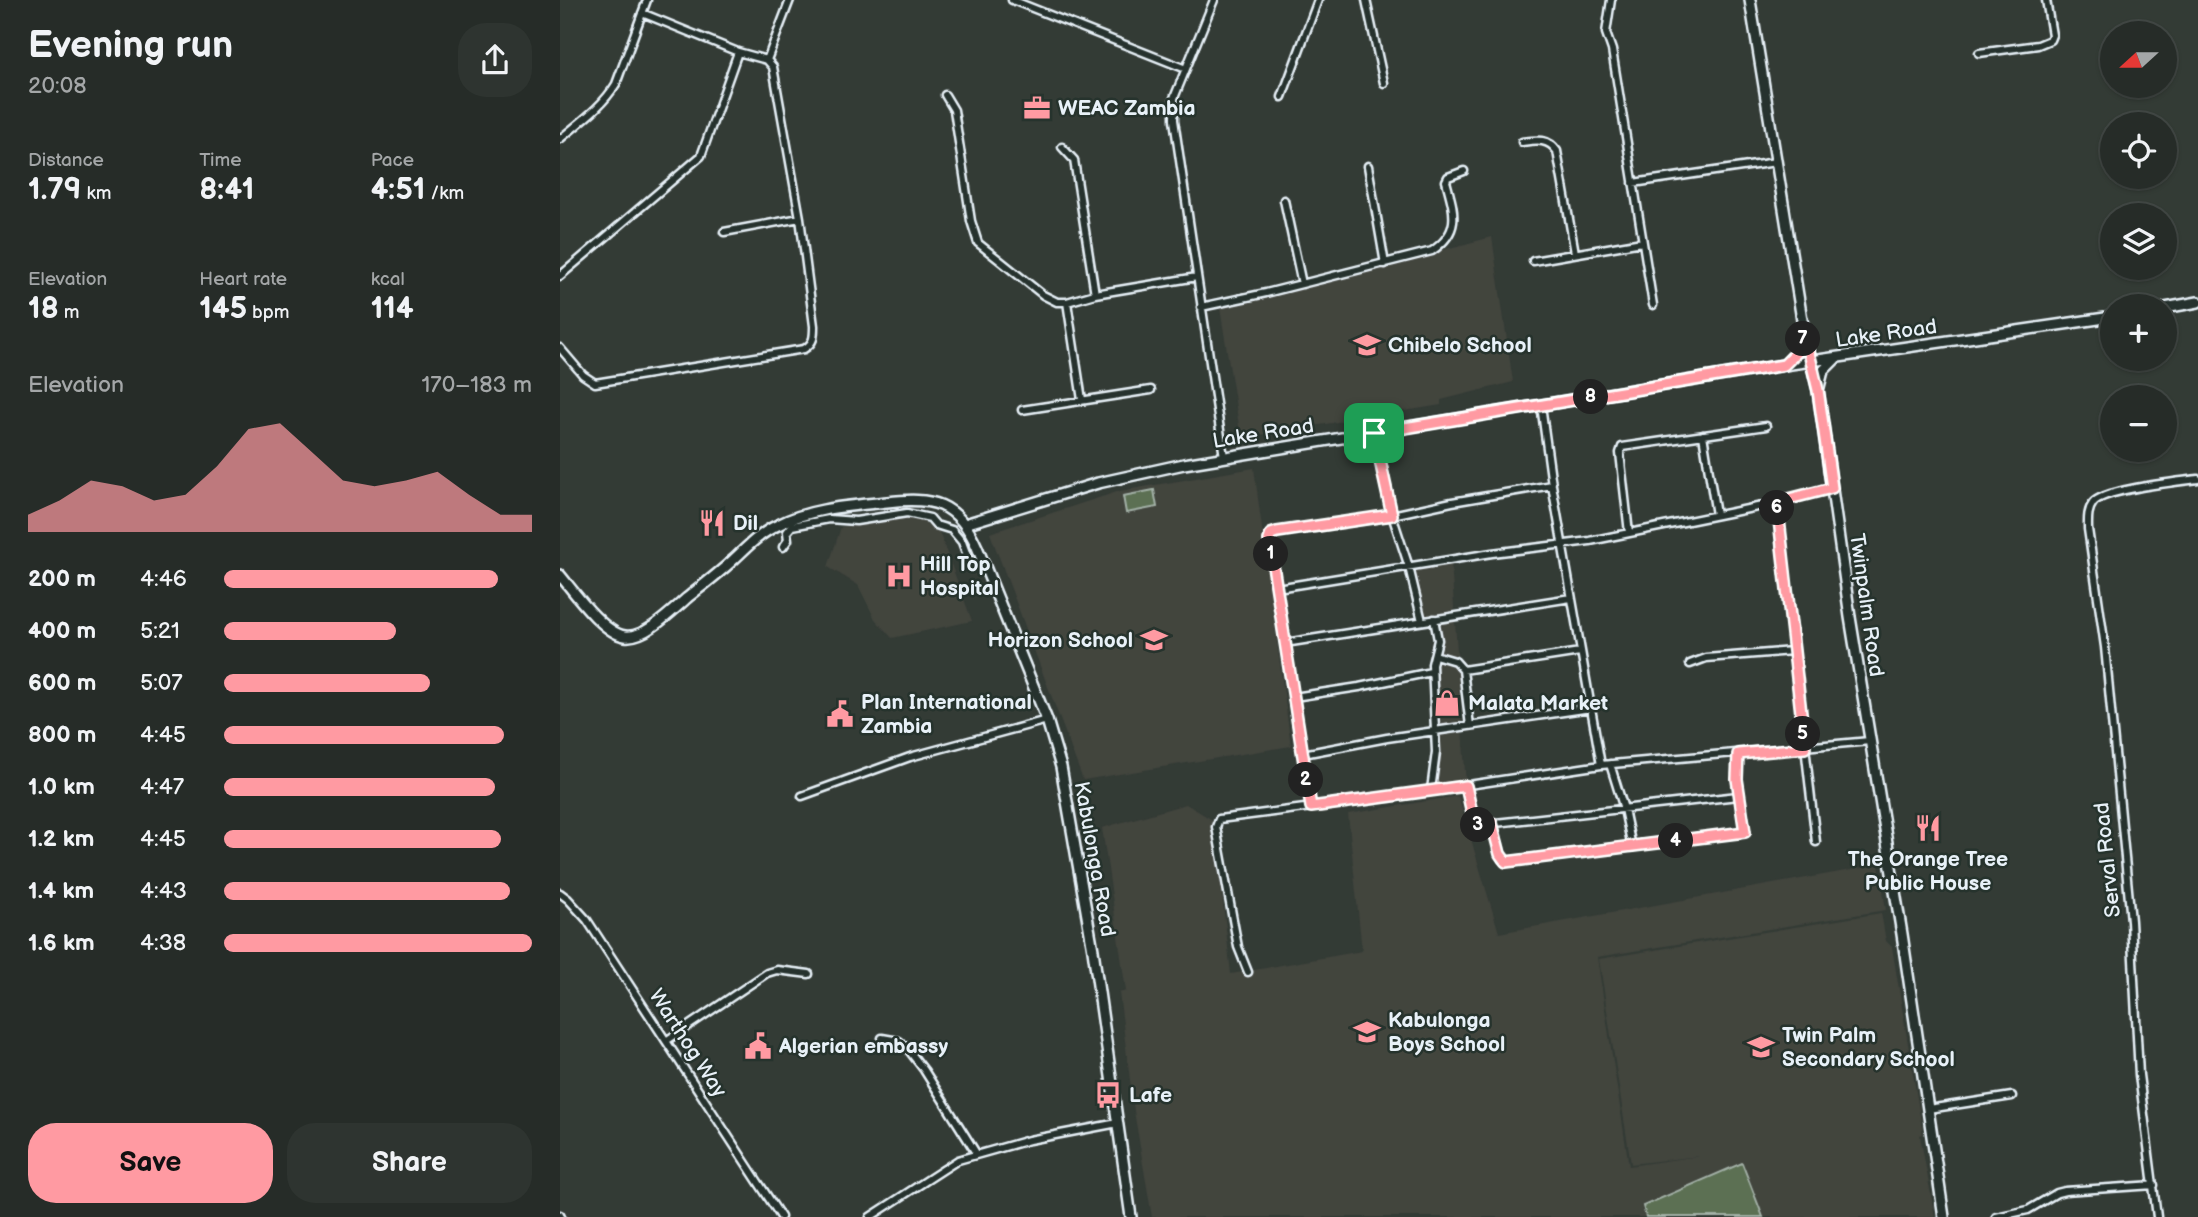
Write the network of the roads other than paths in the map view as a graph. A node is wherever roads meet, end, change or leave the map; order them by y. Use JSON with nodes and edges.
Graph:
{"nodes":[{"id":1,"x":647,"y":0,"type":"edge"},
{"id":2,"x":790,"y":0,"type":"edge"},
{"id":3,"x":1012,"y":0,"type":"edge"},
{"id":4,"x":1214,"y":0,"type":"edge"},
{"id":5,"x":1318,"y":0,"type":"edge"},
{"id":6,"x":1366,"y":0,"type":"edge"},
{"id":7,"x":1611,"y":0,"type":"edge"},
{"id":8,"x":1750,"y":0,"type":"edge"},
{"id":9,"x":2046,"y":0,"type":"edge"},
{"id":10,"x":642,"y":13,"type":"junction"},
{"id":11,"x":738,"y":52,"type":"junction"},
{"id":12,"x":1979,"y":53,"type":"dead end"},
{"id":13,"x":767,"y":60,"type":"junction"},
{"id":14,"x":1186,"y":69,"type":"junction"},
{"id":15,"x":1384,"y":83,"type":"dead end"},
{"id":16,"x":944,"y":95,"type":"dead end"},
{"id":17,"x":1282,"y":97,"type":"dead end"},
{"id":18,"x":560,"y":139,"type":"edge"},
{"id":19,"x":1522,"y":142,"type":"dead end"},
{"id":20,"x":1062,"y":147,"type":"dead end"},
{"id":21,"x":1776,"y":162,"type":"junction"},
{"id":22,"x":1368,"y":166,"type":"dead end"},
{"id":23,"x":1464,"y":171,"type":"dead end"},
{"id":24,"x":1633,"y":183,"type":"junction"},
{"id":25,"x":1284,"y":200,"type":"dead end"},
{"id":26,"x":800,"y":218,"type":"junction"},
{"id":27,"x":724,"y":232,"type":"dead end"},
{"id":28,"x":1642,"y":242,"type":"junction"},
{"id":29,"x":1575,"y":253,"type":"junction"},
{"id":30,"x":1532,"y":261,"type":"dead end"},
{"id":31,"x":1385,"y":264,"type":"junction"},
{"id":32,"x":560,"y":276,"type":"edge"},
{"id":33,"x":1197,"y":277,"type":"junction"},
{"id":34,"x":1302,"y":284,"type":"junction"},
{"id":35,"x":1095,"y":294,"type":"junction"},
{"id":36,"x":1067,"y":302,"type":"junction"},
{"id":37,"x":2198,"y":302,"type":"edge"},
{"id":38,"x":1653,"y":305,"type":"dead end"},
{"id":39,"x":2177,"y":306,"type":"edge"},
{"id":40,"x":1202,"y":307,"type":"junction"},
{"id":41,"x":2100,"y":319,"type":"edge"},
{"id":42,"x":1804,"y":332,"type":"junction"},
{"id":43,"x":560,"y":348,"type":"edge"},
{"id":44,"x":1837,"y":357,"type":"junction"},
{"id":45,"x":1811,"y":362,"type":"junction"},
{"id":46,"x":1784,"y":365,"type":"junction"},
{"id":47,"x":1151,"y":390,"type":"dead end"},
{"id":48,"x":1818,"y":390,"type":"junction"},
{"id":49,"x":1082,"y":400,"type":"junction"},
{"id":50,"x":1541,"y":405,"type":"junction"},
{"id":51,"x":1022,"y":410,"type":"dead end"},
{"id":52,"x":1766,"y":426,"type":"dead end"},
{"id":53,"x":1374,"y":433,"type":"junction"},
{"id":54,"x":1703,"y":435,"type":"junction"},
{"id":55,"x":1224,"y":457,"type":"junction"},
{"id":56,"x":2198,"y":478,"type":"edge"},
{"id":57,"x":1552,"y":485,"type":"junction"},
{"id":58,"x":1832,"y":488,"type":"junction"},
{"id":59,"x":1777,"y":502,"type":"junction"},
{"id":60,"x":1392,"y":515,"type":"junction"},
{"id":61,"x":1716,"y":515,"type":"junction"},
{"id":62,"x":965,"y":524,"type":"junction"},
{"id":63,"x":1629,"y":533,"type":"junction"},
{"id":64,"x":1562,"y":543,"type":"junction"},
{"id":65,"x":783,"y":547,"type":"dead end"},
{"id":66,"x":971,"y":566,"type":"dead end"},
{"id":67,"x":1409,"y":567,"type":"junction"},
{"id":68,"x":560,"y":575,"type":"edge"},
{"id":69,"x":1277,"y":589,"type":"junction"},
{"id":70,"x":1571,"y":598,"type":"junction"},
{"id":71,"x":1434,"y":619,"type":"junction"},
{"id":72,"x":1422,"y":621,"type":"junction"},
{"id":73,"x":1285,"y":643,"type":"junction"},
{"id":74,"x":1793,"y":651,"type":"junction"},
{"id":75,"x":1580,"y":652,"type":"junction"},
{"id":76,"x":1435,"y":655,"type":"junction"},
{"id":77,"x":1690,"y":664,"type":"dead end"},
{"id":78,"x":1463,"y":670,"type":"junction"},
{"id":79,"x":1432,"y":672,"type":"junction"},
{"id":80,"x":1294,"y":697,"type":"junction"},
{"id":81,"x":1591,"y":708,"type":"junction"},
{"id":82,"x":1047,"y":720,"type":"junction"},
{"id":83,"x":1470,"y":726,"type":"junction"},
{"id":84,"x":1435,"y":731,"type":"junction"},
{"id":85,"x":1870,"y":741,"type":"junction"},
{"id":86,"x":1805,"y":748,"type":"junction"},
{"id":87,"x":1303,"y":754,"type":"junction"},
{"id":88,"x":1738,"y":754,"type":"junction"},
{"id":89,"x":1610,"y":764,"type":"junction"},
{"id":90,"x":1601,"y":765,"type":"junction"},
{"id":91,"x":1466,"y":786,"type":"junction"},
{"id":92,"x":1432,"y":790,"type":"junction"},
{"id":93,"x":802,"y":796,"type":"dead end"},
{"id":94,"x":1738,"y":796,"type":"junction"},
{"id":95,"x":1311,"y":807,"type":"junction"},
{"id":96,"x":1624,"y":809,"type":"junction"},
{"id":97,"x":1492,"y":823,"type":"junction"},
{"id":98,"x":1816,"y":842,"type":"dead end"},
{"id":99,"x":1632,"y":847,"type":"junction"},
{"id":100,"x":560,"y":893,"type":"edge"},
{"id":101,"x":1248,"y":972,"type":"dead end"},
{"id":102,"x":809,"y":974,"type":"dead end"},
{"id":103,"x":882,"y":1038,"type":"dead end"},
{"id":104,"x":666,"y":1041,"type":"junction"},
{"id":105,"x":2011,"y":1096,"type":"dead end"},
{"id":106,"x":1928,"y":1110,"type":"junction"},
{"id":107,"x":1118,"y":1123,"type":"junction"},
{"id":108,"x":976,"y":1153,"type":"junction"},
{"id":109,"x":2154,"y":1185,"type":"junction"},
{"id":110,"x":781,"y":1217,"type":"edge"},
{"id":111,"x":870,"y":1217,"type":"edge"},
{"id":112,"x":1131,"y":1217,"type":"edge"},
{"id":113,"x":1944,"y":1217,"type":"edge"},
{"id":114,"x":1996,"y":1217,"type":"edge"},
{"id":115,"x":2157,"y":1217,"type":"edge"}],
"edges":[{"from":1,"to":10,"type":"street"},
{"from":2,"to":13,"type":"street"},
{"from":3,"to":14,"type":"street"},
{"from":4,"to":14,"type":"street"},
{"from":5,"to":17,"type":"street"},
{"from":6,"to":15,"type":"street"},
{"from":7,"to":24,"type":"street"},
{"from":8,"to":21,"type":"main road","name":"Twinpalm Road"},
{"from":9,"to":12,"type":"street"},
{"from":10,"to":11,"type":"street"},
{"from":10,"to":18,"type":"street"},
{"from":11,"to":13,"type":"street"},
{"from":11,"to":32,"type":"street"},
{"from":13,"to":26,"type":"street"},
{"from":14,"to":33,"type":"street"},
{"from":16,"to":36,"type":"street"},
{"from":19,"to":29,"type":"street"},
{"from":20,"to":35,"type":"street"},
{"from":21,"to":24,"type":"street"},
{"from":21,"to":42,"type":"main road","name":"Twinpalm Road"},
{"from":22,"to":31,"type":"street"},
{"from":23,"to":31,"type":"street"},
{"from":24,"to":28,"type":"street"},
{"from":25,"to":34,"type":"street"},
{"from":26,"to":27,"type":"street"},
{"from":26,"to":43,"type":"street"},
{"from":28,"to":29,"type":"street"},
{"from":28,"to":38,"type":"street"},
{"from":29,"to":30,"type":"street"},
{"from":31,"to":34,"type":"street"},
{"from":33,"to":35,"type":"street"},
{"from":33,"to":40,"type":"street"},
{"from":34,"to":40,"type":"street"},
{"from":35,"to":36,"type":"street"},
{"from":36,"to":49,"type":"street"},
{"from":37,"to":39,"type":"main road"},
{"from":40,"to":55,"type":"street"},
{"from":41,"to":44,"type":"main road","name":"Lake Road"},
{"from":42,"to":45,"type":"main road","name":"Twinpalm Road"},
{"from":42,"to":46,"type":"main road"},
{"from":44,"to":45,"type":"main road","name":"Lake Road"},
{"from":44,"to":48,"type":"main road"},
{"from":45,"to":46,"type":"main road","name":"Lake Road"},
{"from":45,"to":48,"type":"main road","name":"Twinpalm Road"},
{"from":46,"to":50,"type":"main road","name":"Lake Road"},
{"from":47,"to":49,"type":"street"},
{"from":48,"to":58,"type":"main road","name":"Twinpalm Road"},
{"from":49,"to":51,"type":"street"},
{"from":50,"to":53,"type":"main road","name":"Lake Road"},
{"from":50,"to":57,"type":"street"},
{"from":52,"to":54,"type":"street"},
{"from":53,"to":55,"type":"main road","name":"Lake Road"},
{"from":53,"to":60,"type":"street"},
{"from":54,"to":61,"type":"street"},
{"from":54,"to":63,"type":"street"},
{"from":55,"to":62,"type":"main road","name":"Lake Road"},
{"from":56,"to":109,"type":"street","name":"Serval Road"},
{"from":57,"to":60,"type":"street"},
{"from":57,"to":64,"type":"street"},
{"from":58,"to":59,"type":"street"},
{"from":58,"to":85,"type":"main road","name":"Twinpalm Road"},
{"from":59,"to":61,"type":"street"},
{"from":59,"to":74,"type":"street"},
{"from":60,"to":67,"type":"street"},
{"from":60,"to":69,"type":"street"},
{"from":61,"to":63,"type":"street"},
{"from":62,"to":68,"type":"main road"},
{"from":62,"to":82,"type":"main road","name":"Kabulonga Road"},
{"from":63,"to":64,"type":"street"},
{"from":64,"to":67,"type":"street"},
{"from":64,"to":70,"type":"street"},
{"from":65,"to":66,"type":"street"},
{"from":67,"to":69,"type":"street"},
{"from":67,"to":72,"type":"street"},
{"from":69,"to":73,"type":"street"},
{"from":70,"to":71,"type":"street"},
{"from":70,"to":75,"type":"street"},
{"from":71,"to":72,"type":"street"},
{"from":71,"to":76,"type":"street"},
{"from":72,"to":73,"type":"street"},
{"from":73,"to":80,"type":"street"},
{"from":74,"to":77,"type":"street"},
{"from":74,"to":86,"type":"street"},
{"from":75,"to":78,"type":"street"},
{"from":75,"to":81,"type":"street"},
{"from":76,"to":78,"type":"street"},
{"from":76,"to":79,"type":"street"},
{"from":78,"to":83,"type":"street"},
{"from":79,"to":80,"type":"street"},
{"from":79,"to":84,"type":"street"},
{"from":80,"to":87,"type":"street"},
{"from":81,"to":83,"type":"street"},
{"from":81,"to":90,"type":"street"},
{"from":82,"to":93,"type":"street"},
{"from":82,"to":107,"type":"main road","name":"Kabulonga Road"},
{"from":83,"to":84,"type":"street"},
{"from":84,"to":87,"type":"street"},
{"from":84,"to":92,"type":"street"},
{"from":85,"to":86,"type":"street"},
{"from":85,"to":106,"type":"main road","name":"Twinpalm Road"},
{"from":86,"to":88,"type":"street"},
{"from":86,"to":98,"type":"street"},
{"from":87,"to":95,"type":"street"},
{"from":88,"to":89,"type":"street"},
{"from":88,"to":94,"type":"street"},
{"from":89,"to":90,"type":"street"},
{"from":89,"to":96,"type":"street"},
{"from":90,"to":91,"type":"street"},
{"from":91,"to":92,"type":"street"},
{"from":91,"to":97,"type":"street"},
{"from":92,"to":95,"type":"street"},
{"from":94,"to":96,"type":"street"},
{"from":94,"to":99,"type":"street"},
{"from":95,"to":101,"type":"street"},
{"from":96,"to":97,"type":"street"},
{"from":96,"to":99,"type":"street"},
{"from":97,"to":99,"type":"street"},
{"from":100,"to":104,"type":"street","name":"Warthog Way"},
{"from":102,"to":104,"type":"street"},
{"from":103,"to":108,"type":"street"},
{"from":104,"to":110,"type":"street","name":"Warthog Way"},
{"from":105,"to":106,"type":"street"},
{"from":106,"to":113,"type":"main road","name":"Twinpalm Road"},
{"from":107,"to":108,"type":"street"},
{"from":107,"to":112,"type":"main road","name":"Kabulonga Road"},
{"from":108,"to":111,"type":"street"},
{"from":109,"to":114,"type":"street"},
{"from":109,"to":115,"type":"street","name":"Serval Road"}]}
